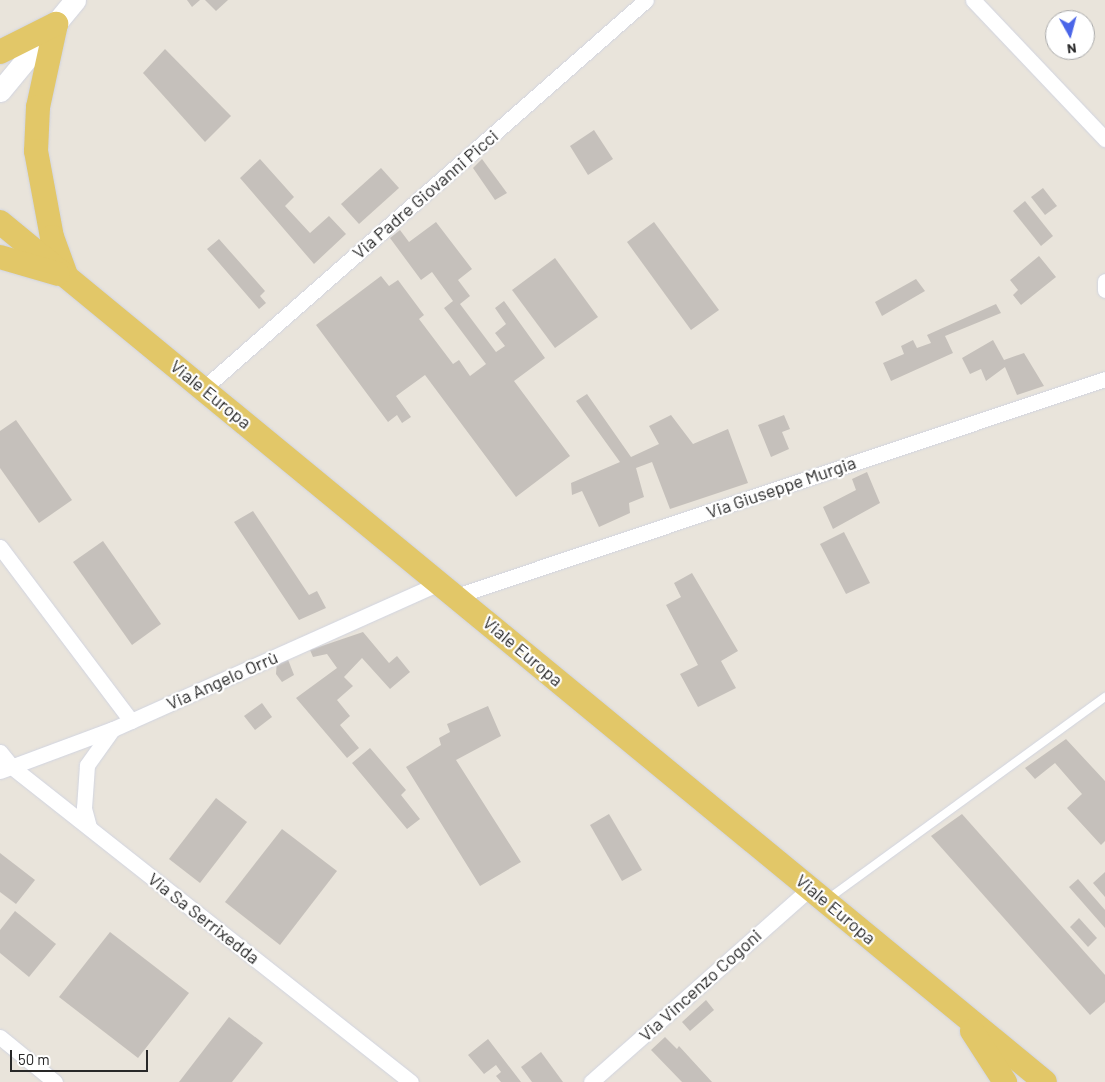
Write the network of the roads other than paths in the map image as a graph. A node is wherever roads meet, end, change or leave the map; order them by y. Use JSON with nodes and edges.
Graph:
{"nodes":[{"id":1,"x":75,"y":0,"type":"edge"},
{"id":2,"x":646,"y":0,"type":"edge"},
{"id":3,"x":973,"y":0,"type":"edge"},
{"id":4,"x":56,"y":24,"type":"junction"},
{"id":5,"x":0,"y":52,"type":"edge"},
{"id":6,"x":0,"y":91,"type":"edge"},
{"id":7,"x":1105,"y":138,"type":"edge"},
{"id":8,"x":0,"y":222,"type":"edge"},
{"id":9,"x":0,"y":257,"type":"edge"},
{"id":10,"x":67,"y":277,"type":"junction"},
{"id":11,"x":1105,"y":281,"type":"edge"},
{"id":12,"x":1105,"y":290,"type":"edge"},
{"id":13,"x":1105,"y":379,"type":"edge"},
{"id":14,"x":204,"y":388,"type":"junction"},
{"id":15,"x":0,"y":547,"type":"edge"},
{"id":16,"x":448,"y":589,"type":"junction"},
{"id":17,"x":1105,"y":697,"type":"edge"},
{"id":18,"x":131,"y":721,"type":"junction"},
{"id":19,"x":113,"y":729,"type":"junction"},
{"id":20,"x":0,"y":752,"type":"edge"},
{"id":21,"x":6,"y":769,"type":"edge"},
{"id":22,"x":89,"y":827,"type":"junction"},
{"id":23,"x":818,"y":894,"type":"junction"},
{"id":24,"x":960,"y":1012,"type":"junction"},
{"id":25,"x":0,"y":1037,"type":"edge"},
{"id":26,"x":55,"y":1082,"type":"edge"},
{"id":27,"x":411,"y":1082,"type":"edge"},
{"id":28,"x":591,"y":1082,"type":"edge"},
{"id":29,"x":1006,"y":1082,"type":"edge"},
{"id":30,"x":1045,"y":1082,"type":"edge"}],
"edges":[{"from":1,"to":4,"type":"main road"},
{"from":2,"to":14,"type":"street","name":"Via Padre Giovanni Picci"},
{"from":3,"to":7,"type":"street"},
{"from":4,"to":5,"type":"main road"},
{"from":4,"to":6,"type":"main road"},
{"from":4,"to":10,"type":"main road"},
{"from":8,"to":10,"type":"main road","name":"Viale Europa"},
{"from":9,"to":10,"type":"main road"},
{"from":10,"to":14,"type":"main road","name":"Viale Europa"},
{"from":11,"to":12,"type":"street"},
{"from":13,"to":16,"type":"street","name":"Via Giuseppe Murgia"},
{"from":14,"to":16,"type":"main road","name":"Viale Europa"},
{"from":15,"to":18,"type":"street"},
{"from":16,"to":18,"type":"street","name":"Via Angelo Orrù"},
{"from":16,"to":23,"type":"main road","name":"Viale Europa"},
{"from":17,"to":23,"type":"lane"},
{"from":18,"to":19,"type":"street","name":"Via Angelo Orrù"},
{"from":19,"to":21,"type":"street","name":"Via Angelo Orrù"},
{"from":19,"to":22,"type":"street"},
{"from":20,"to":21,"type":"street","name":"Via Sa Serrixedda"},
{"from":21,"to":22,"type":"street","name":"Via Sa Serrixedda"},
{"from":22,"to":27,"type":"street","name":"Via Sa Serrixedda"},
{"from":23,"to":24,"type":"main road","name":"Viale Europa"},
{"from":23,"to":28,"type":"street","name":"Via Vincenzo Cogoni"},
{"from":24,"to":29,"type":"main road"},
{"from":24,"to":30,"type":"main road","name":"Viale Europa"},
{"from":25,"to":26,"type":"street"}]}
